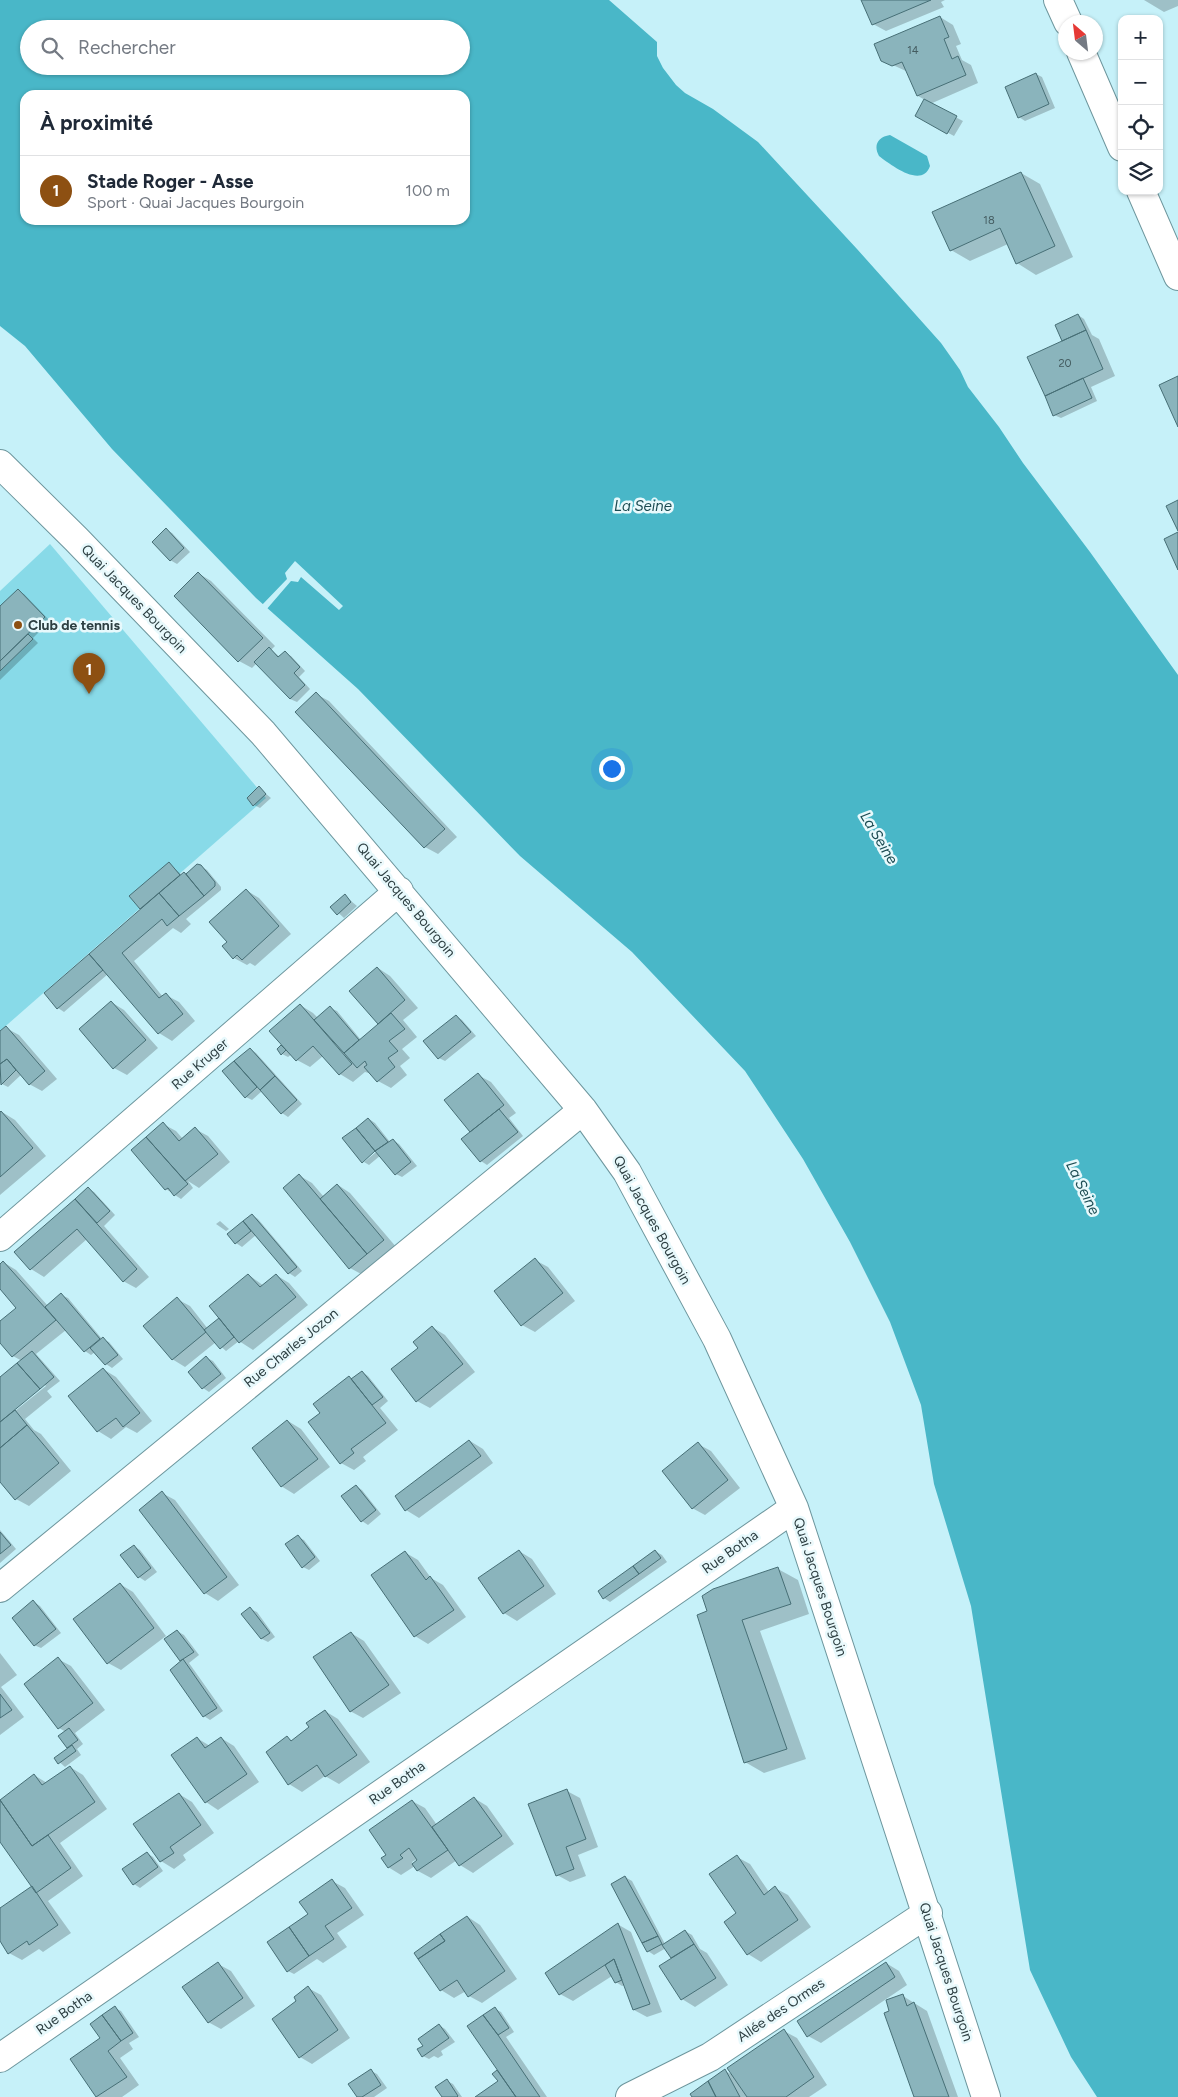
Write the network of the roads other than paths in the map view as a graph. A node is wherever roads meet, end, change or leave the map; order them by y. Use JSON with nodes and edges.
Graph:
{"nodes":[{"id":1,"x":1058,"y":0,"type":"edge"},
{"id":2,"x":1065,"y":15,"type":"edge"},
{"id":3,"x":1084,"y":60,"type":"edge"},
{"id":4,"x":1118,"y":138,"type":"edge"},
{"id":5,"x":1143,"y":195,"type":"edge"},
{"id":6,"x":1178,"y":276,"type":"edge"},
{"id":7,"x":0,"y":464,"type":"edge"},
{"id":8,"x":399,"y":891,"type":"junction"},
{"id":9,"x":583,"y":1110,"type":"junction"},
{"id":10,"x":0,"y":1237,"type":"edge"},
{"id":11,"x":794,"y":1508,"type":"junction"},
{"id":12,"x":0,"y":1588,"type":"edge"},
{"id":13,"x":928,"y":1913,"type":"junction"},
{"id":14,"x":0,"y":2058,"type":"edge"},
{"id":15,"x":630,"y":2097,"type":"edge"},
{"id":16,"x":986,"y":2097,"type":"edge"}],
"edges":[{"from":1,"to":2,"type":"street"},
{"from":3,"to":4,"type":"street"},
{"from":5,"to":6,"type":"street"},
{"from":7,"to":8,"type":"street","name":"Quai Jacques Bourgoin"},
{"from":8,"to":9,"type":"street","name":"Quai Jacques Bourgoin"},
{"from":8,"to":10,"type":"street","name":"Rue Kruger"},
{"from":9,"to":11,"type":"street","name":"Quai Jacques Bourgoin"},
{"from":9,"to":12,"type":"street","name":"Rue Charles Jozon"},
{"from":11,"to":13,"type":"street","name":"Quai Jacques Bourgoin"},
{"from":11,"to":14,"type":"street","name":"Rue Botha"},
{"from":13,"to":15,"type":"street","name":"Allée des Ormes"},
{"from":13,"to":16,"type":"street","name":"Quai Jacques Bourgoin"}]}
